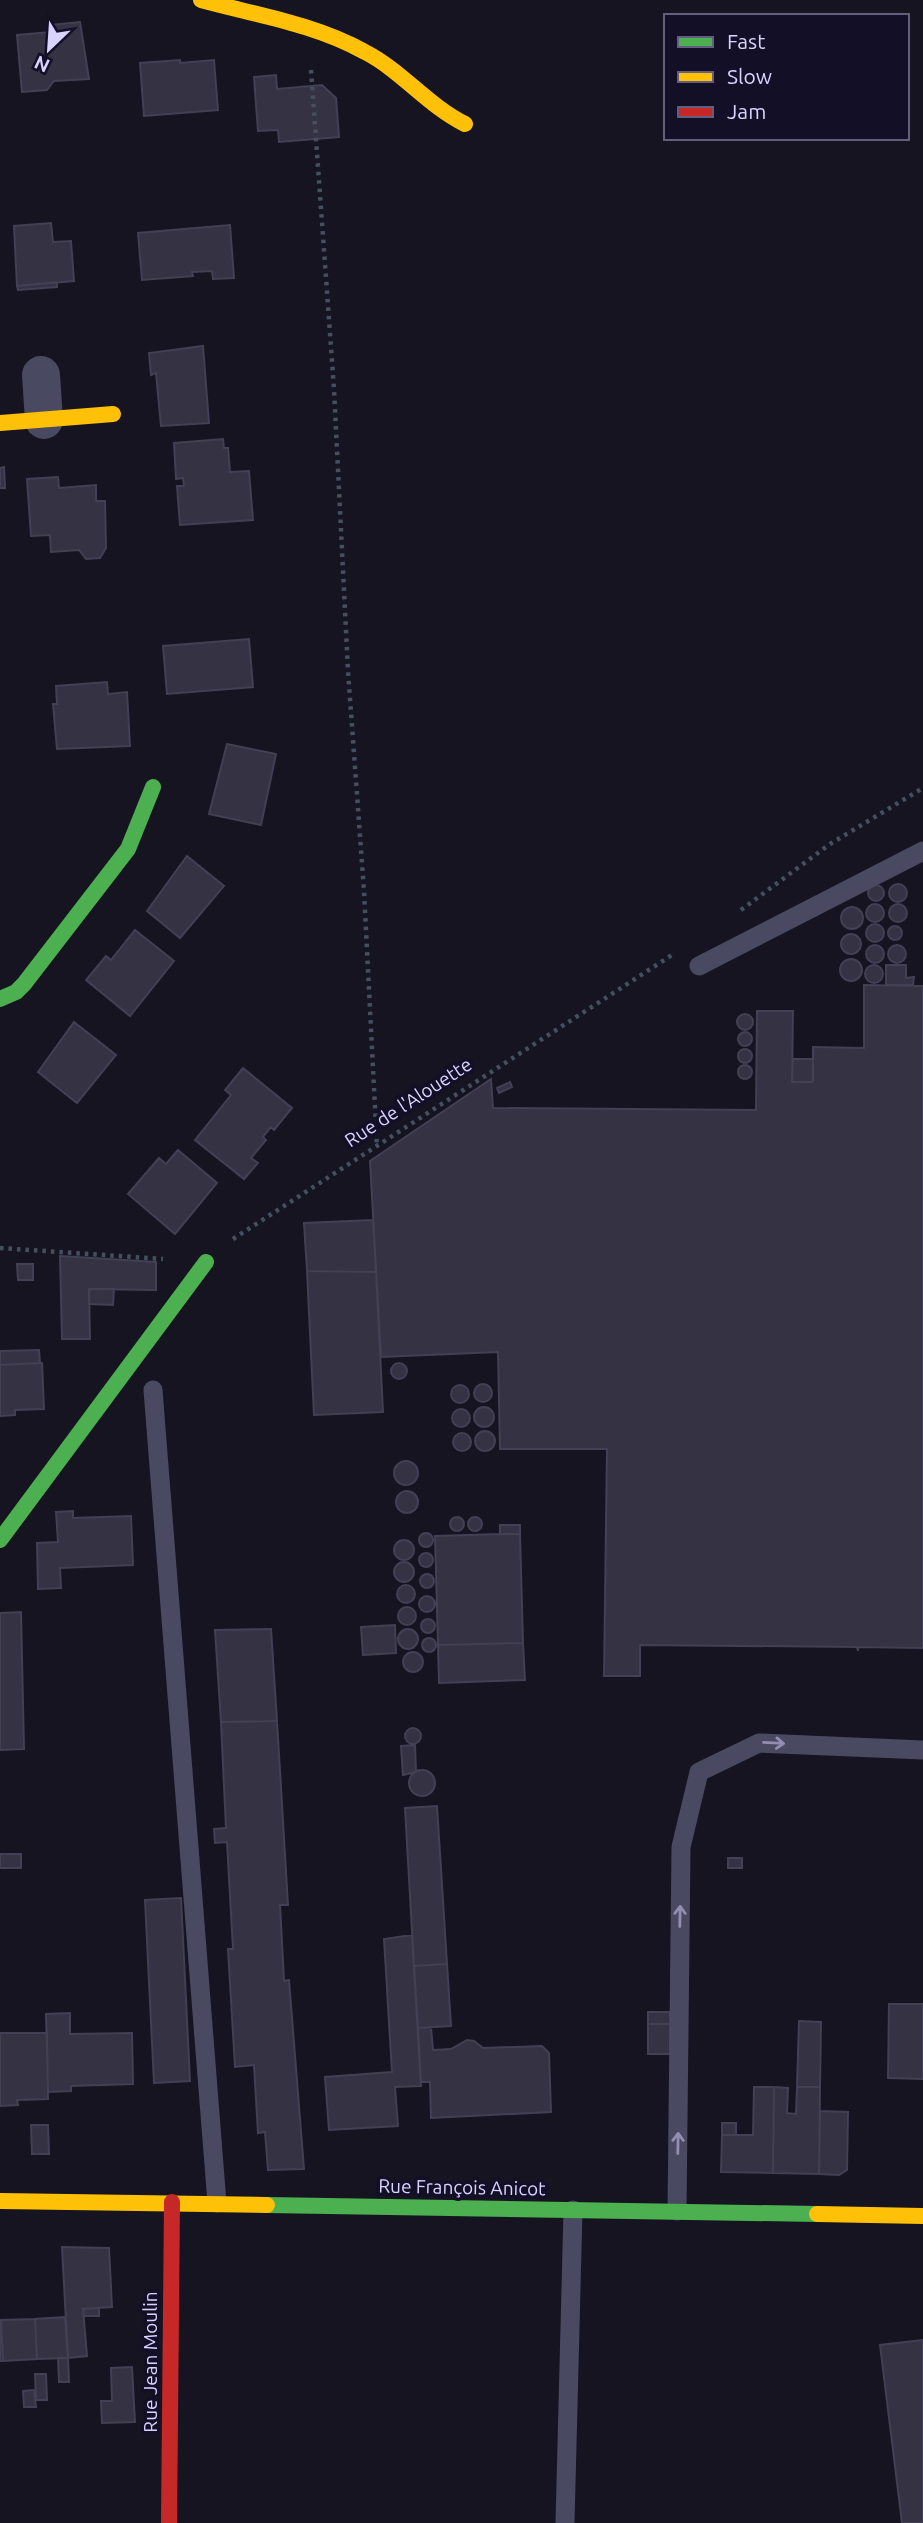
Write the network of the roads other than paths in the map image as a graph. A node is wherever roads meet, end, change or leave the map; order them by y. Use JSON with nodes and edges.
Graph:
{"nodes":[{"id":1,"x":201,"y":0,"type":"edge"},
{"id":2,"x":465,"y":124,"type":"dead end"},
{"id":3,"x":41,"y":375,"type":"dead end"},
{"id":4,"x":113,"y":414,"type":"dead end"},
{"id":5,"x":44,"y":420,"type":"junction"},
{"id":6,"x":0,"y":423,"type":"edge"},
{"id":7,"x":153,"y":787,"type":"dead end"},
{"id":8,"x":923,"y":851,"type":"edge"},
{"id":9,"x":699,"y":966,"type":"dead end"},
{"id":10,"x":0,"y":999,"type":"edge"},
{"id":11,"x":206,"y":1262,"type":"road end"},
{"id":12,"x":153,"y":1390,"type":"dead end"},
{"id":13,"x":0,"y":1540,"type":"edge"},
{"id":14,"x":923,"y":1750,"type":"edge"},
{"id":15,"x":0,"y":2201,"type":"edge"},
{"id":16,"x":172,"y":2202,"type":"junction"},
{"id":17,"x":217,"y":2203,"type":"junction"},
{"id":18,"x":573,"y":2210,"type":"junction"},
{"id":19,"x":677,"y":2211,"type":"junction"},
{"id":20,"x":923,"y":2216,"type":"edge"},
{"id":21,"x":169,"y":2523,"type":"edge"},
{"id":22,"x":565,"y":2523,"type":"edge"}],
"edges":[{"from":1,"to":2,"type":"street"},
{"from":3,"to":5,"type":"street"},
{"from":4,"to":5,"type":"street"},
{"from":5,"to":6,"type":"street"},
{"from":7,"to":10,"type":"street"},
{"from":8,"to":9,"type":"lane"},
{"from":11,"to":13,"type":"street"},
{"from":12,"to":17,"type":"lane"},
{"from":19,"to":14,"type":"lane","one_way":true},
{"from":15,"to":16,"type":"street","name":"Rue François Anicot"},
{"from":16,"to":17,"type":"street","name":"Rue François Anicot"},
{"from":16,"to":21,"type":"street","name":"Rue Jean Moulin"},
{"from":17,"to":18,"type":"street","name":"Rue François Anicot"},
{"from":18,"to":19,"type":"street","name":"Rue François Anicot"},
{"from":18,"to":22,"type":"lane"},
{"from":19,"to":20,"type":"street","name":"Rue François Anicot"}]}
